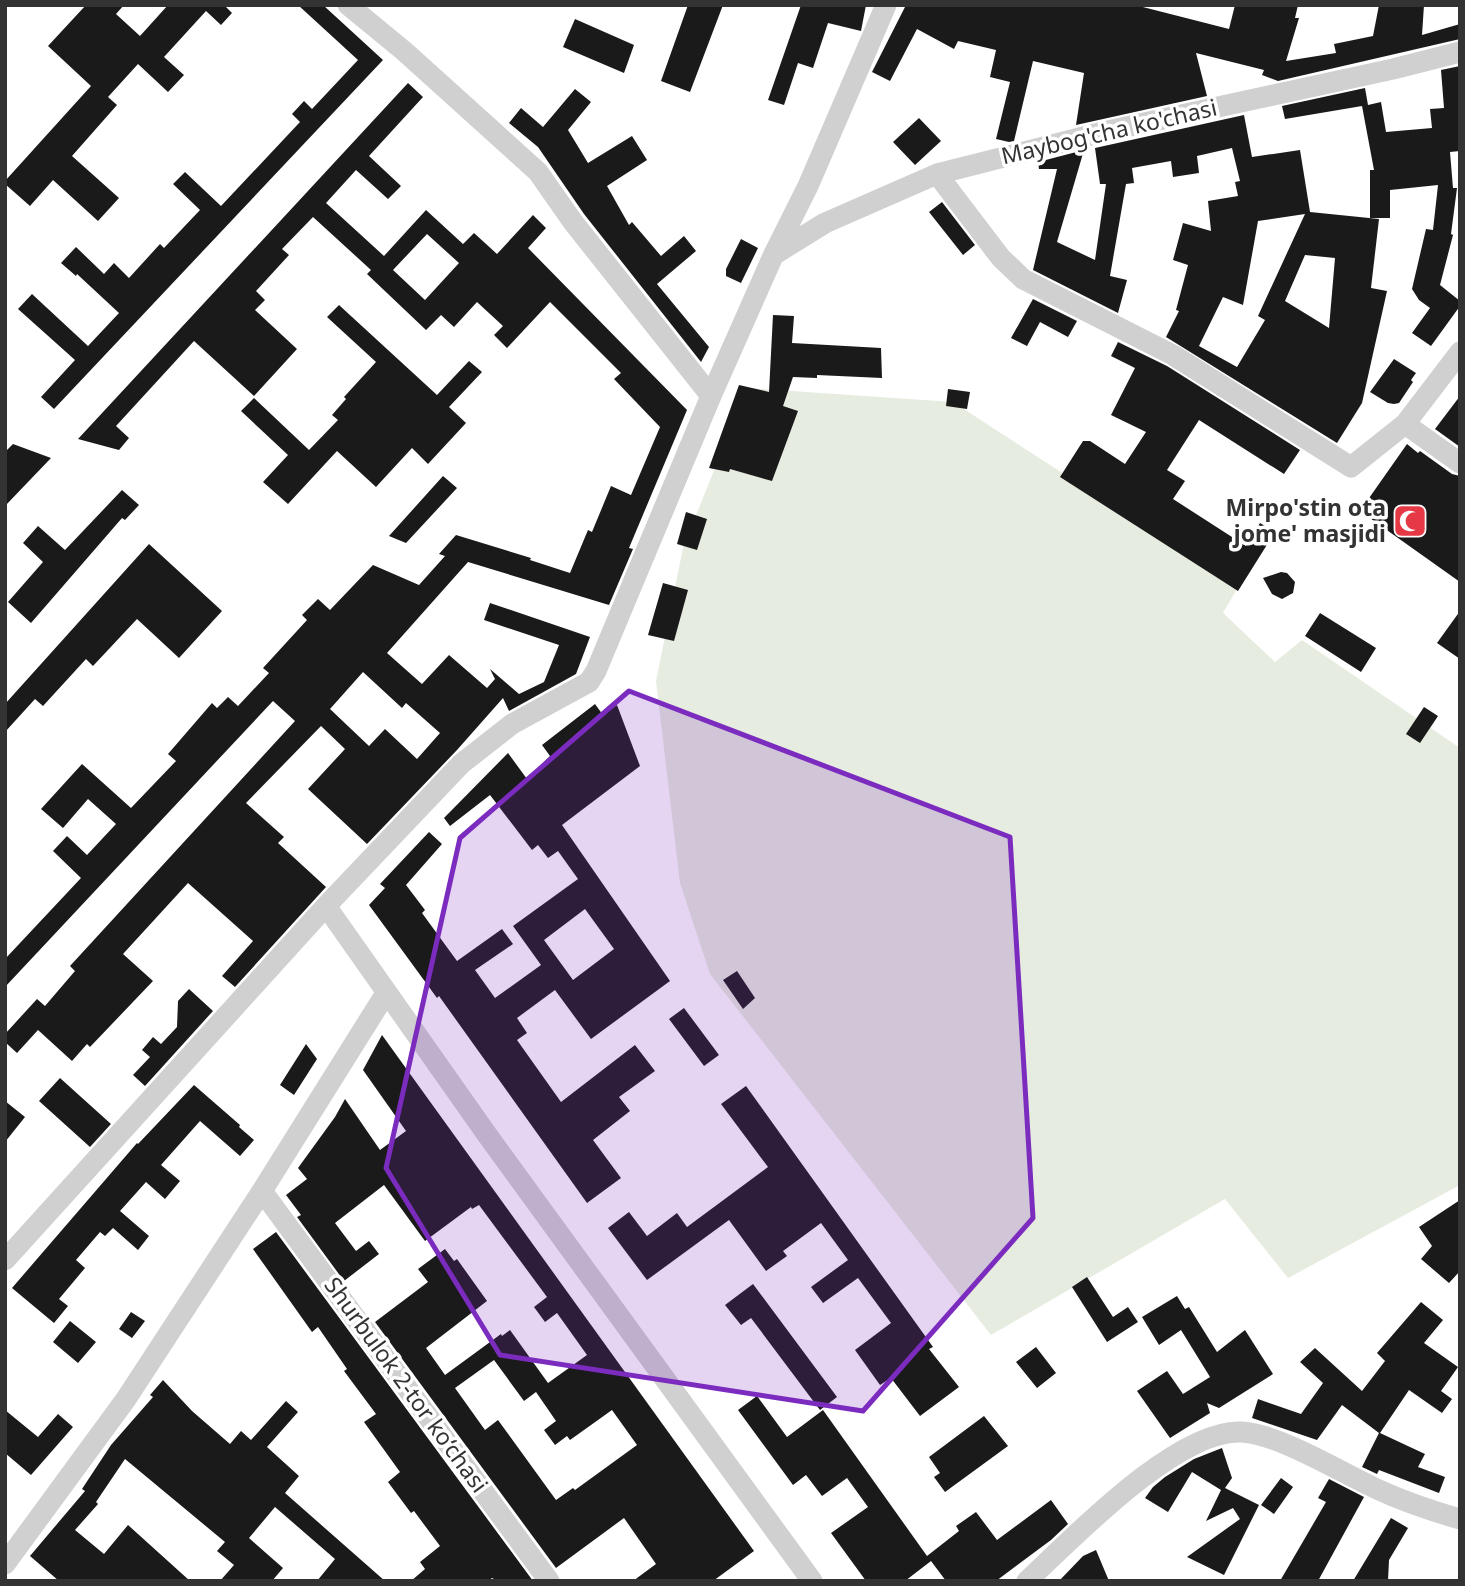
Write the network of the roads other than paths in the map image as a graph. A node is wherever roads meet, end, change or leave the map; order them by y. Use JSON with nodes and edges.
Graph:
{"nodes":[{"id":1,"x":348,"y":5,"type":"edge"},
{"id":2,"x":886,"y":5,"type":"edge"},
{"id":3,"x":1460,"y":52,"type":"edge"},
{"id":4,"x":937,"y":174,"type":"junction"},
{"id":5,"x":773,"y":256,"type":"junction"},
{"id":6,"x":1460,"y":352,"type":"edge"},
{"id":7,"x":710,"y":397,"type":"junction"},
{"id":8,"x":1405,"y":424,"type":"junction"},
{"id":9,"x":1460,"y":463,"type":"edge"},
{"id":10,"x":326,"y":906,"type":"junction"},
{"id":11,"x":386,"y":993,"type":"junction"},
{"id":12,"x":262,"y":1191,"type":"junction"},
{"id":13,"x":5,"y":1260,"type":"edge"},
{"id":14,"x":1460,"y":1519,"type":"edge"},
{"id":15,"x":5,"y":1564,"type":"edge"},
{"id":16,"x":549,"y":1581,"type":"edge"},
{"id":17,"x":812,"y":1581,"type":"edge"},
{"id":18,"x":1027,"y":1581,"type":"edge"}],
"edges":[{"from":1,"to":7,"type":"street"},
{"from":2,"to":5,"type":"street"},
{"from":3,"to":4,"type":"street","name":"Maybog'cha ko'chasi"},
{"from":4,"to":5,"type":"street","name":"Maybog'cha ko'chasi"},
{"from":4,"to":8,"type":"street"},
{"from":5,"to":7,"type":"street"},
{"from":6,"to":8,"type":"street"},
{"from":7,"to":10,"type":"street"},
{"from":8,"to":9,"type":"street"},
{"from":10,"to":11,"type":"street"},
{"from":10,"to":13,"type":"street"},
{"from":11,"to":12,"type":"street"},
{"from":11,"to":17,"type":"street"},
{"from":12,"to":15,"type":"street"},
{"from":12,"to":16,"type":"street","name":"Shurbulok 2-tor ko‘chasi"},
{"from":14,"to":18,"type":"street"}]}
